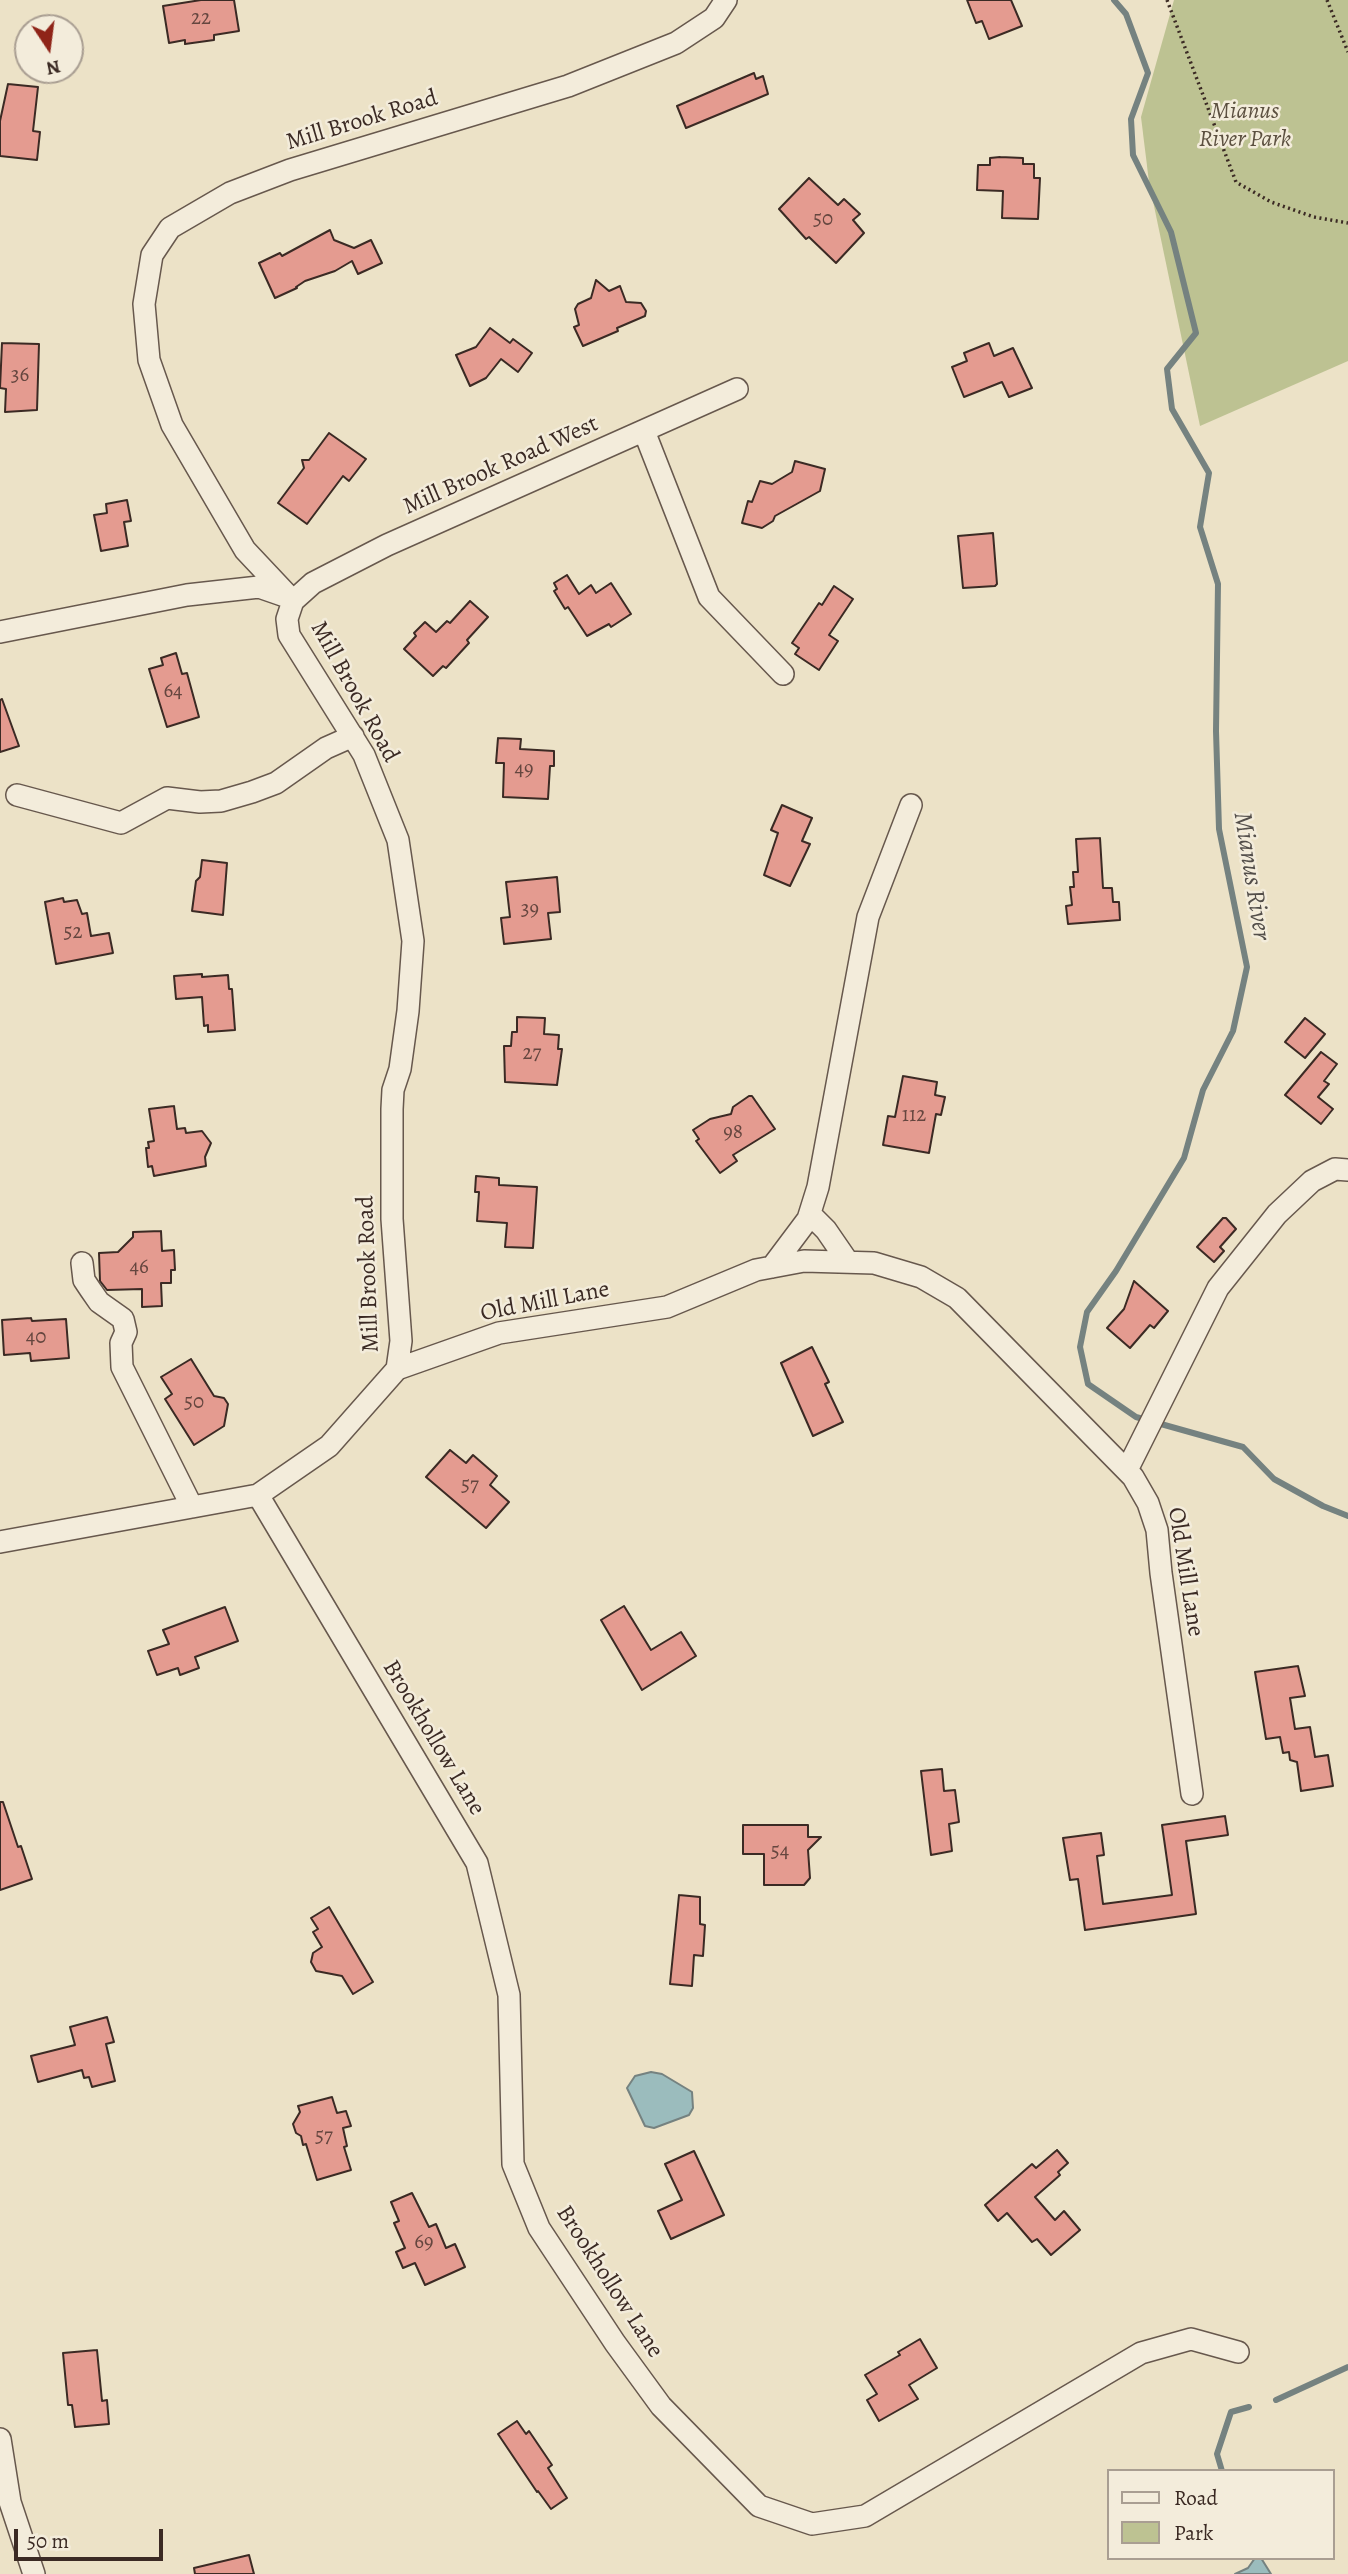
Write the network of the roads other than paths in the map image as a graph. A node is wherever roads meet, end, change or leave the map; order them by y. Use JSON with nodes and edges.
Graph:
{"nodes":[{"id":1,"x":726,"y":0,"type":"edge"},
{"id":2,"x":737,"y":389,"type":"dead end"},
{"id":3,"x":644,"y":431,"type":"junction"},
{"id":4,"x":293,"y":601,"type":"junction"},
{"id":5,"x":0,"y":632,"type":"edge"},
{"id":6,"x":783,"y":674,"type":"dead end"},
{"id":7,"x":353,"y":736,"type":"junction"},
{"id":8,"x":18,"y":794,"type":"dead end"},
{"id":9,"x":911,"y":805,"type":"dead end"},
{"id":10,"x":1348,"y":1170,"type":"edge"},
{"id":11,"x":810,"y":1213,"type":"junction"},
{"id":12,"x":848,"y":1262,"type":"junction"},
{"id":13,"x":82,"y":1263,"type":"dead end"},
{"id":14,"x":772,"y":1267,"type":"junction"},
{"id":15,"x":397,"y":1369,"type":"junction"},
{"id":16,"x":1127,"y":1470,"type":"junction"},
{"id":17,"x":258,"y":1495,"type":"junction"},
{"id":18,"x":192,"y":1507,"type":"junction"},
{"id":19,"x":0,"y":1542,"type":"edge"},
{"id":20,"x":1192,"y":1794,"type":"dead end"},
{"id":21,"x":1238,"y":2352,"type":"dead end"},
{"id":22,"x":0,"y":2439,"type":"edge"},
{"id":23,"x":34,"y":2574,"type":"edge"}],
"edges":[{"from":1,"to":4,"type":"street","name":"Mill Brook Road"},
{"from":2,"to":3,"type":"street","name":"Mill Brook Road West"},
{"from":3,"to":4,"type":"street","name":"Mill Brook Road West"},
{"from":3,"to":6,"type":"street"},
{"from":4,"to":5,"type":"street"},
{"from":4,"to":7,"type":"street","name":"Mill Brook Road"},
{"from":7,"to":8,"type":"street"},
{"from":7,"to":15,"type":"street","name":"Mill Brook Road"},
{"from":9,"to":11,"type":"street"},
{"from":10,"to":16,"type":"street"},
{"from":11,"to":12,"type":"street"},
{"from":11,"to":14,"type":"street"},
{"from":12,"to":14,"type":"street","name":"Old Mill Lane"},
{"from":12,"to":16,"type":"street","name":"Old Mill Lane"},
{"from":13,"to":18,"type":"street"},
{"from":14,"to":15,"type":"street","name":"Old Mill Lane"},
{"from":15,"to":17,"type":"street","name":"Old Mill Lane"},
{"from":16,"to":20,"type":"street","name":"Old Mill Lane"},
{"from":17,"to":18,"type":"street","name":"Old Mill Lane"},
{"from":17,"to":21,"type":"street","name":"Brookhollow Lane"},
{"from":18,"to":19,"type":"street","name":"Old Mill Lane"},
{"from":22,"to":23,"type":"street"}]}
